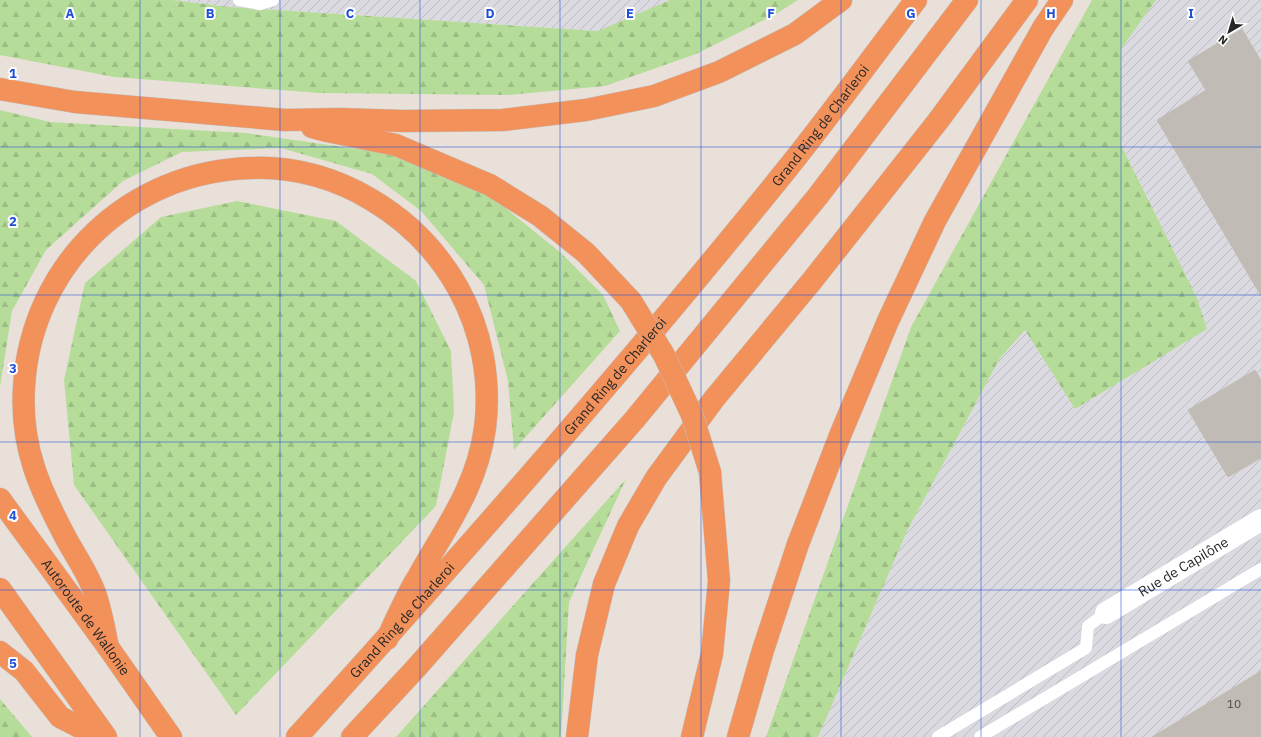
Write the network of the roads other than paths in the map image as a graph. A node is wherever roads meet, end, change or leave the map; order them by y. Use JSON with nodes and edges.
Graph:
{"nodes":[{"id":1,"x":239,"y":0,"type":"edge"},
{"id":2,"x":273,"y":0,"type":"edge"},
{"id":3,"x":841,"y":0,"type":"edge"},
{"id":4,"x":916,"y":0,"type":"edge"},
{"id":5,"x":967,"y":0,"type":"edge"},
{"id":6,"x":1026,"y":0,"type":"edge"},
{"id":7,"x":1062,"y":0,"type":"edge"},
{"id":8,"x":0,"y":89,"type":"edge"},
{"id":9,"x":285,"y":120,"type":"junction"},
{"id":10,"x":0,"y":499,"type":"edge"},
{"id":11,"x":1261,"y":520,"type":"edge"},
{"id":12,"x":1261,"y":569,"type":"edge"},
{"id":13,"x":0,"y":589,"type":"edge"},
{"id":14,"x":1106,"y":613,"type":"joint"},
{"id":15,"x":387,"y":638,"type":"junction"},
{"id":16,"x":108,"y":647,"type":"junction"},
{"id":17,"x":0,"y":652,"type":"edge"},
{"id":18,"x":99,"y":737,"type":"edge"},
{"id":19,"x":106,"y":737,"type":"edge"},
{"id":20,"x":171,"y":737,"type":"edge"},
{"id":21,"x":297,"y":737,"type":"edge"},
{"id":22,"x":352,"y":737,"type":"edge"},
{"id":23,"x":577,"y":737,"type":"edge"},
{"id":24,"x":692,"y":737,"type":"edge"},
{"id":25,"x":738,"y":737,"type":"edge"},
{"id":26,"x":938,"y":737,"type":"edge"},
{"id":27,"x":980,"y":737,"type":"edge"}],
"edges":[{"from":1,"to":2,"type":"lane"},
{"from":3,"to":9,"type":"highway"},
{"from":4,"to":15,"type":"highway","name":"Grand Ring de Charleroi"},
{"from":5,"to":22,"type":"highway"},
{"from":6,"to":23,"type":"highway"},
{"from":7,"to":25,"type":"highway"},
{"from":8,"to":9,"type":"highway"},
{"from":9,"to":24,"type":"highway","bridge":true},
{"from":10,"to":16,"type":"highway","name":"Autoroute de Wallonie"},
{"from":11,"to":14,"type":"street","name":"Rue de Capilône"},
{"from":12,"to":27,"type":"lane"},
{"from":13,"to":19,"type":"highway"},
{"from":14,"to":26,"type":"lane"},
{"from":15,"to":16,"type":"highway"},
{"from":15,"to":21,"type":"highway","name":"Grand Ring de Charleroi"},
{"from":16,"to":20,"type":"highway","name":"Autoroute de Wallonie"},
{"from":17,"to":18,"type":"highway"}]}
